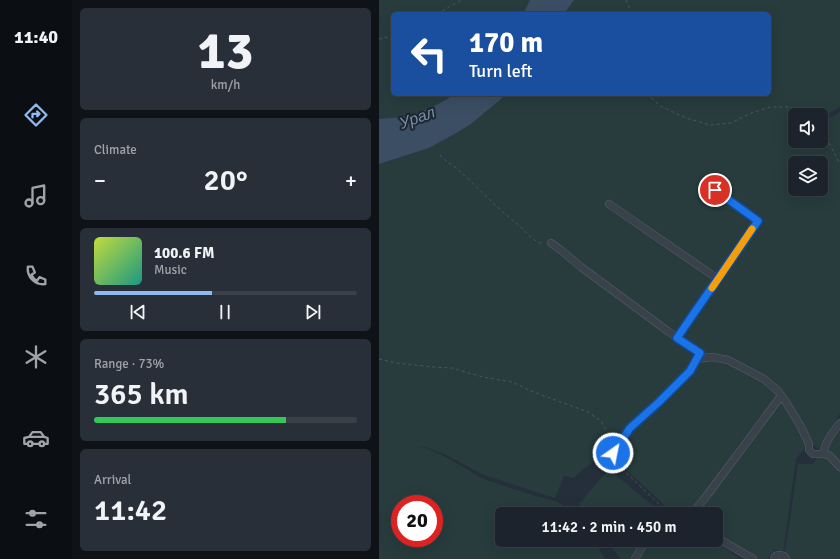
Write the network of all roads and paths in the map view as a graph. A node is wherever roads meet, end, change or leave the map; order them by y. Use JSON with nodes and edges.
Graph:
{"nodes":[{"id":1,"x":461,"y":0,"type":"edge"},
{"id":2,"x":626,"y":0,"type":"edge"},
{"id":3,"x":440,"y":12,"type":"edge"},
{"id":4,"x":631,"y":12,"type":"edge"},
{"id":5,"x":391,"y":36,"type":"edge"},
{"id":6,"x":379,"y":39,"type":"edge"},
{"id":7,"x":649,"y":96,"type":"edge"},
{"id":8,"x":792,"y":108,"type":"edge"},
{"id":9,"x":828,"y":142,"type":"edge"},
{"id":10,"x":440,"y":155,"type":"dead end"},
{"id":11,"x":840,"y":164,"type":"edge"},
{"id":12,"x":715,"y":190,"type":"dead end"},
{"id":13,"x":609,"y":204,"type":"dead end"},
{"id":14,"x":551,"y":243,"type":"joint"},
{"id":15,"x":718,"y":278,"type":"junction"},
{"id":16,"x":677,"y":338,"type":"junction"},
{"id":17,"x":379,"y":359,"type":"edge"},
{"id":18,"x":697,"y":360,"type":"junction"},
{"id":19,"x":781,"y":396,"type":"junction"},
{"id":20,"x":840,"y":423,"type":"edge"},
{"id":21,"x":613,"y":453,"type":"junction"},
{"id":22,"x":823,"y":454,"type":"junction"},
{"id":23,"x":840,"y":467,"type":"edge"},
{"id":24,"x":661,"y":507,"type":"edge"},
{"id":25,"x":698,"y":507,"type":"edge"},
{"id":26,"x":723,"y":541,"type":"edge"},
{"id":27,"x":642,"y":547,"type":"edge"},
{"id":28,"x":635,"y":559,"type":"edge"},
{"id":29,"x":753,"y":559,"type":"edge"},
{"id":30,"x":774,"y":559,"type":"edge"},
{"id":31,"x":786,"y":559,"type":"edge"}],
"edges":[{"from":1,"to":3,"type":"path"},
{"from":2,"to":4,"type":"path"},
{"from":5,"to":6,"type":"path"},
{"from":7,"to":8,"type":"path"},
{"from":9,"to":11,"type":"path"},
{"from":10,"to":14,"type":"path"},
{"from":12,"to":15,"type":"street"},
{"from":13,"to":15,"type":"street"},
{"from":14,"to":16,"type":"street"},
{"from":15,"to":16,"type":"street"},
{"from":16,"to":18,"type":"street"},
{"from":17,"to":21,"type":"path"},
{"from":18,"to":19,"type":"street"},
{"from":18,"to":21,"type":"street"},
{"from":19,"to":22,"type":"street"},
{"from":19,"to":25,"type":"street"},
{"from":20,"to":22,"type":"street"},
{"from":21,"to":24,"type":"path"},
{"from":22,"to":23,"type":"street"},
{"from":26,"to":29,"type":"street"},
{"from":27,"to":28,"type":"street"},
{"from":30,"to":31,"type":"street"}]}
